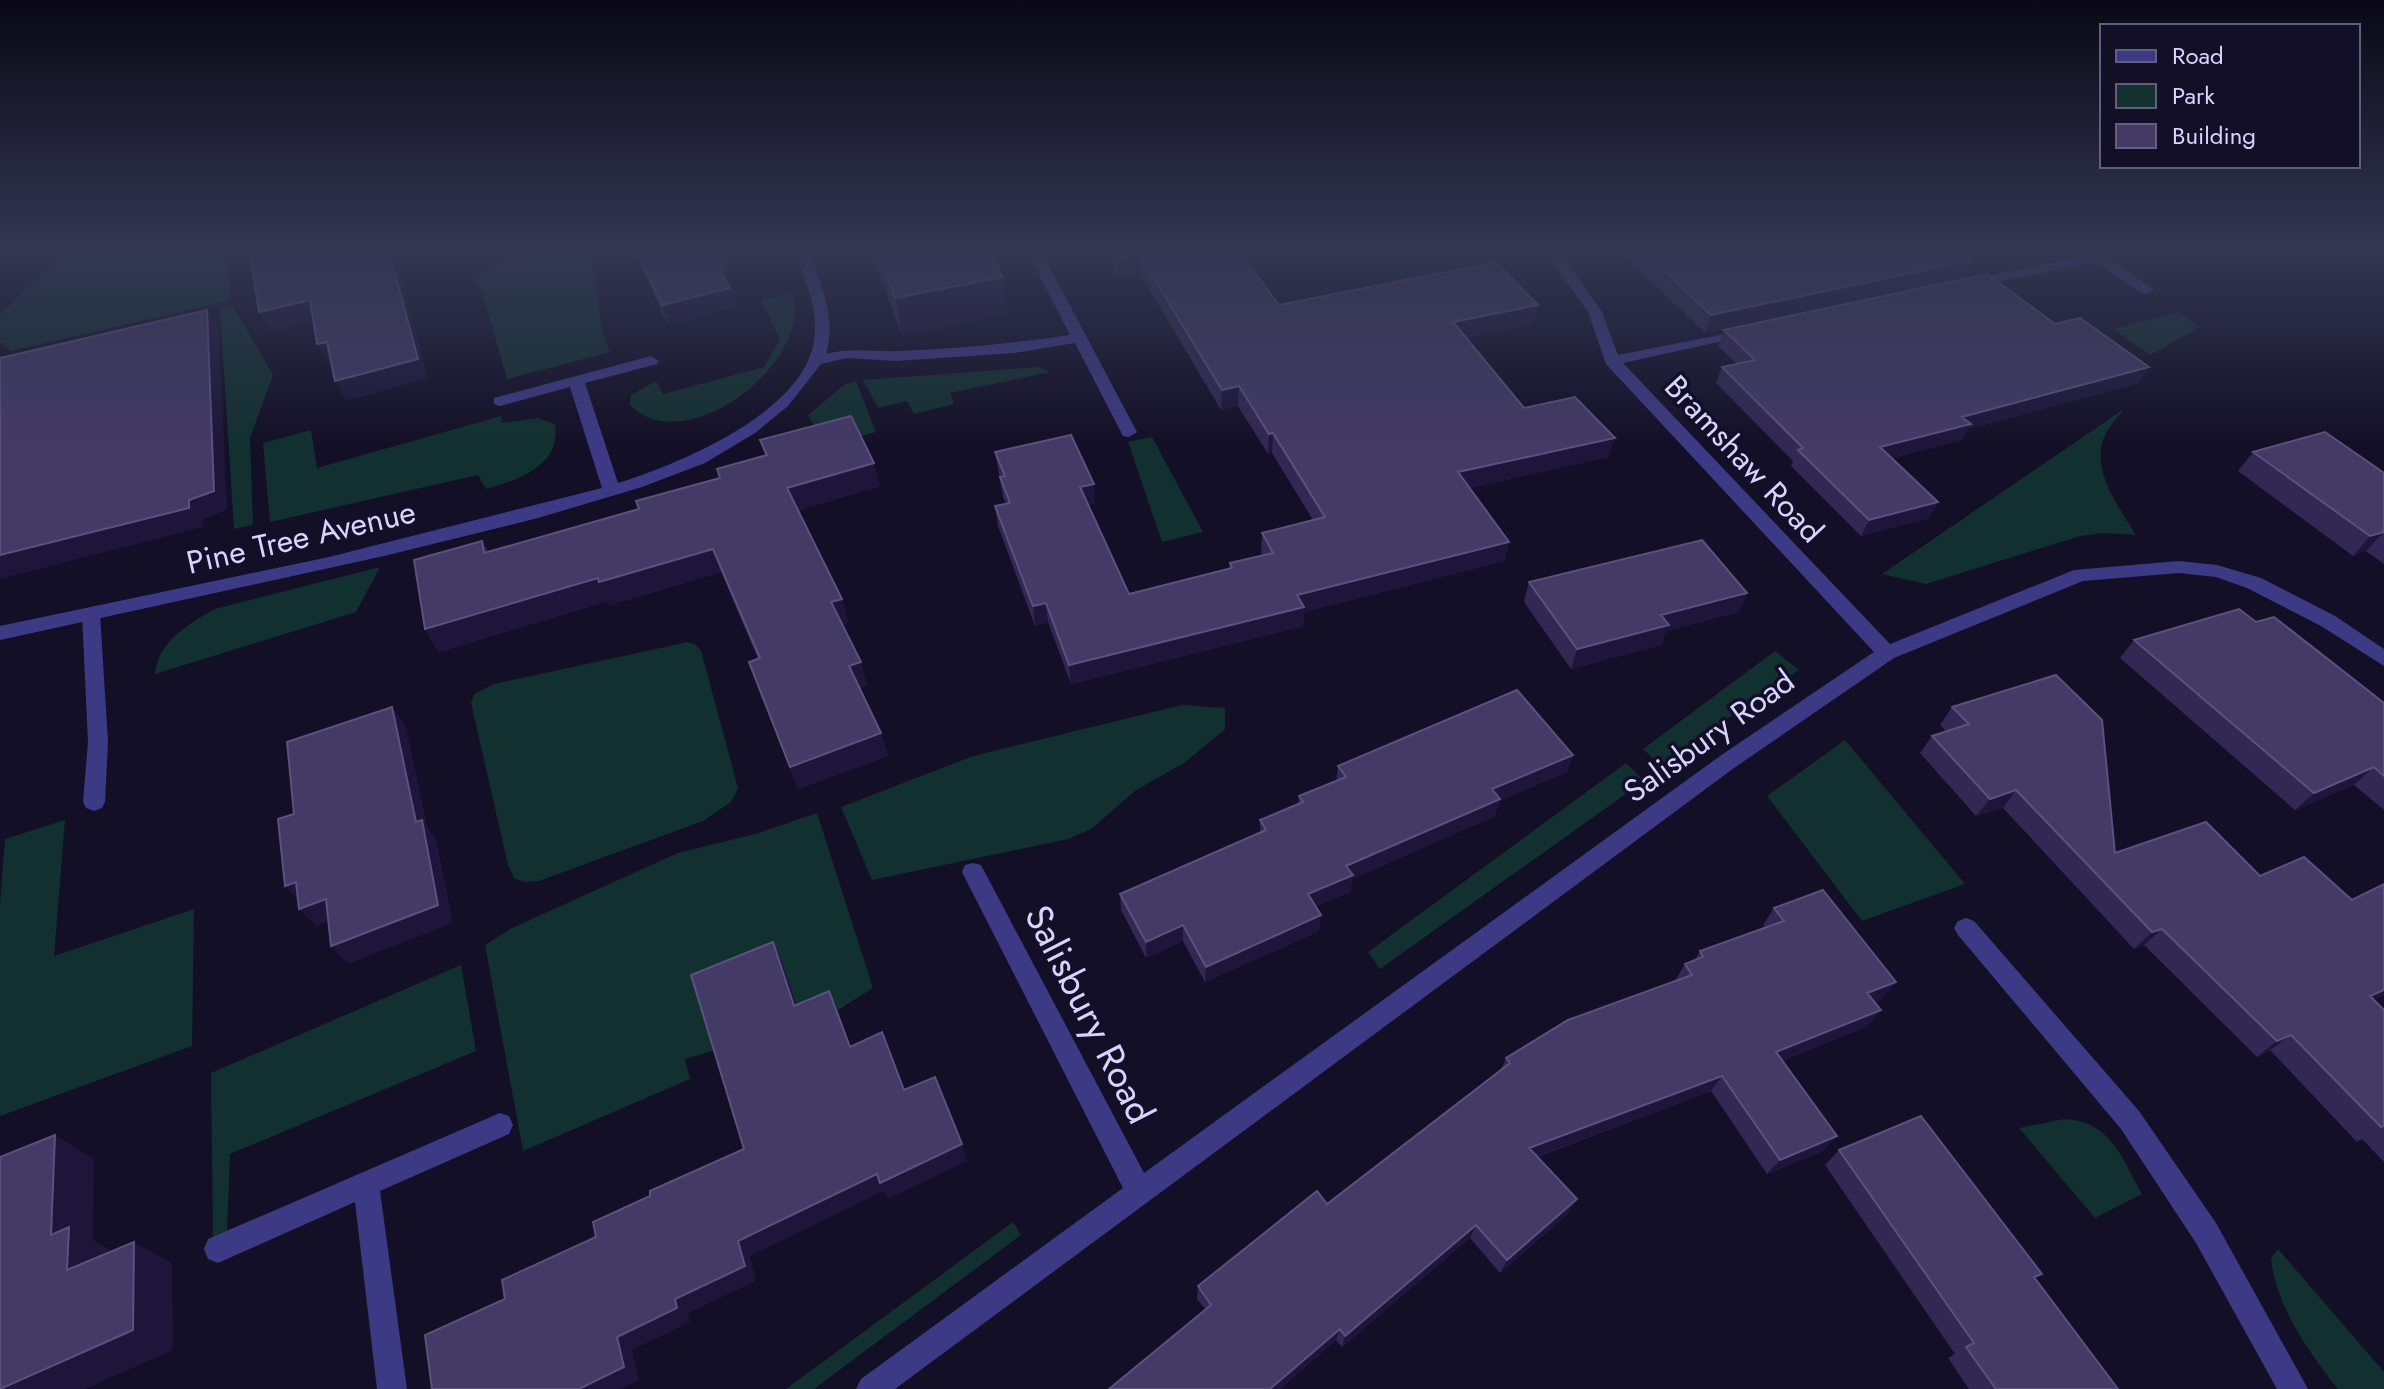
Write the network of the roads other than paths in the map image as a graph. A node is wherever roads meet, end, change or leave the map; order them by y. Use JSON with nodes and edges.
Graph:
{"nodes":[{"id":1,"x":820,"y":316,"type":"edge"},
{"id":2,"x":1068,"y":316,"type":"edge"},
{"id":3,"x":1596,"y":316,"type":"edge"},
{"id":4,"x":1764,"y":328,"type":"edge"},
{"id":5,"x":1080,"y":338,"type":"junction"},
{"id":6,"x":651,"y":361,"type":"dead end"},
{"id":7,"x":815,"y":361,"type":"junction"},
{"id":8,"x":1612,"y":361,"type":"junction"},
{"id":9,"x":576,"y":381,"type":"junction"},
{"id":10,"x":500,"y":401,"type":"dead end"},
{"id":11,"x":1129,"y":432,"type":"dead end"},
{"id":12,"x":612,"y":491,"type":"junction"},
{"id":13,"x":91,"y":614,"type":"junction"},
{"id":14,"x":0,"y":633,"type":"edge"},
{"id":15,"x":1887,"y":653,"type":"junction"},
{"id":16,"x":2384,"y":659,"type":"edge"},
{"id":17,"x":94,"y":802,"type":"dead end"},
{"id":18,"x":973,"y":872,"type":"dead end"},
{"id":19,"x":1966,"y":928,"type":"dead end"},
{"id":20,"x":500,"y":1125,"type":"dead end"},
{"id":21,"x":366,"y":1184,"type":"junction"},
{"id":22,"x":1139,"y":1191,"type":"junction"},
{"id":23,"x":218,"y":1249,"type":"dead end"},
{"id":24,"x":392,"y":1389,"type":"edge"},
{"id":25,"x":871,"y":1389,"type":"edge"},
{"id":26,"x":2293,"y":1389,"type":"edge"}],
"edges":[{"from":1,"to":7,"type":"street"},
{"from":2,"to":5,"type":"street"},
{"from":3,"to":8,"type":"street","name":"Bramshaw Road"},
{"from":4,"to":8,"type":"street"},
{"from":5,"to":7,"type":"street"},
{"from":5,"to":11,"type":"street"},
{"from":6,"to":9,"type":"street"},
{"from":7,"to":12,"type":"street","name":"Pine Tree Avenue"},
{"from":8,"to":15,"type":"street","name":"Bramshaw Road"},
{"from":9,"to":10,"type":"street"},
{"from":9,"to":12,"type":"street"},
{"from":12,"to":13,"type":"street","name":"Pine Tree Avenue"},
{"from":13,"to":14,"type":"street","name":"Pine Tree Avenue"},
{"from":13,"to":17,"type":"street"},
{"from":15,"to":16,"type":"street","name":"Salisbury Road"},
{"from":15,"to":22,"type":"street","name":"Salisbury Road"},
{"from":18,"to":22,"type":"street","name":"Salisbury Road"},
{"from":19,"to":26,"type":"street"},
{"from":20,"to":21,"type":"street"},
{"from":21,"to":23,"type":"street"},
{"from":21,"to":24,"type":"street"},
{"from":22,"to":25,"type":"street","name":"Salisbury Road"}]}
